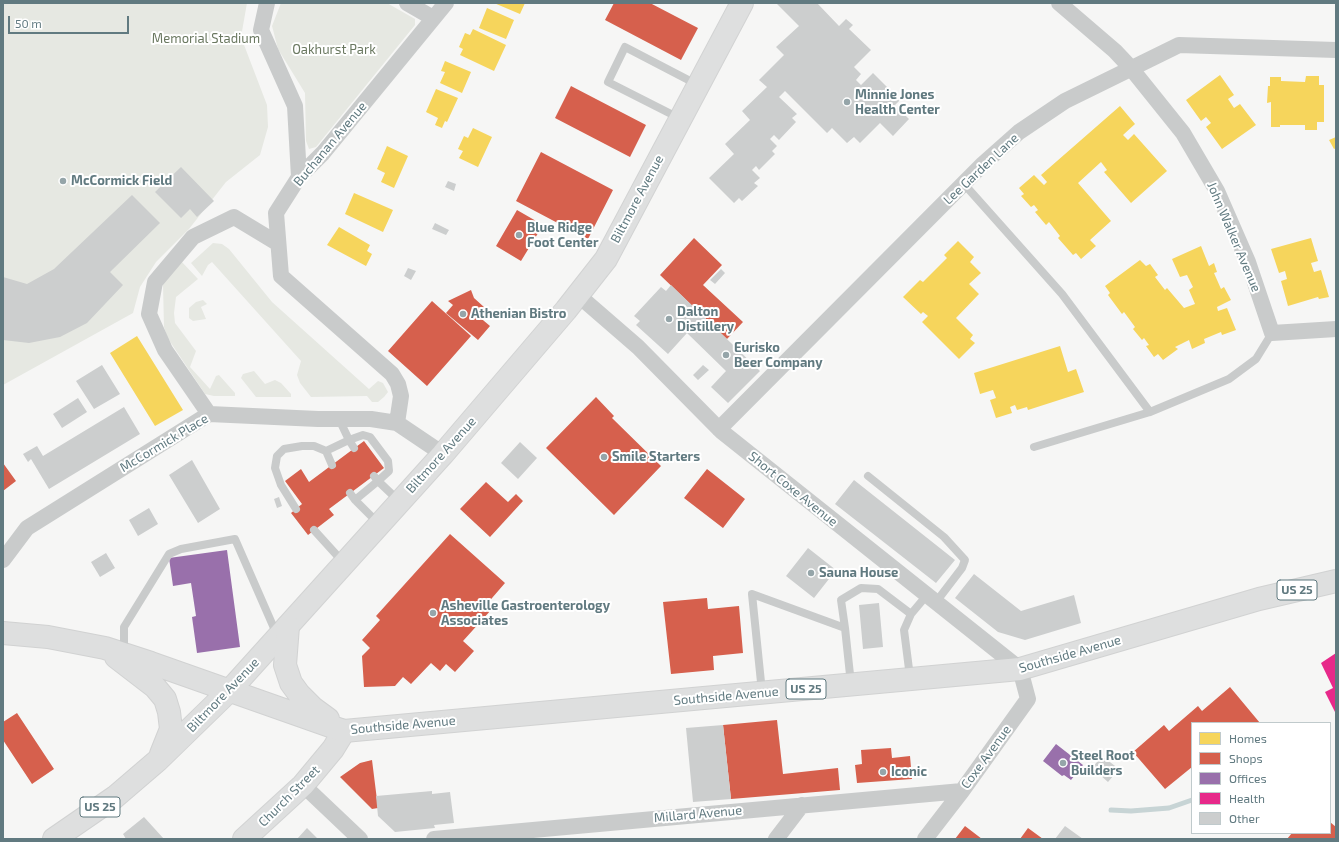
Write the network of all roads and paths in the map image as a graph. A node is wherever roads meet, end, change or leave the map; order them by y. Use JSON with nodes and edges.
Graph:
{"nodes":[{"id":1,"x":267,"y":3,"type":"edge"},
{"id":2,"x":406,"y":3,"type":"edge"},
{"id":3,"x":446,"y":3,"type":"edge"},
{"id":4,"x":742,"y":3,"type":"edge"},
{"id":5,"x":1059,"y":3,"type":"edge"},
{"id":6,"x":434,"y":18,"type":"junction"},
{"id":7,"x":1336,"y":50,"type":"edge"},
{"id":8,"x":1130,"y":67,"type":"junction"},
{"id":9,"x":698,"y":85,"type":"junction"},
{"id":10,"x":679,"y":118,"type":"junction"},
{"id":11,"x":299,"y":177,"type":"junction"},
{"id":12,"x":964,"y":184,"type":"junction"},
{"id":13,"x":277,"y":243,"type":"junction"},
{"id":14,"x":578,"y":295,"type":"junction"},
{"id":15,"x":1336,"y":329,"type":"edge"},
{"id":16,"x":1272,"y":333,"type":"junction"},
{"id":17,"x":1150,"y":412,"type":"junction"},
{"id":18,"x":209,"y":414,"type":"junction"},
{"id":19,"x":339,"y":419,"type":"junction"},
{"id":20,"x":397,"y":423,"type":"junction"},
{"id":21,"x":719,"y":429,"type":"junction"},
{"id":22,"x":349,"y":440,"type":"junction"},
{"id":23,"x":1034,"y":447,"type":"dead end"},
{"id":24,"x":354,"y":448,"type":"dead end"},
{"id":25,"x":326,"y":451,"type":"junction"},
{"id":26,"x":443,"y":454,"type":"junction"},
{"id":27,"x":332,"y":465,"type":"dead end"},
{"id":28,"x":868,"y":476,"type":"dead end"},
{"id":29,"x":376,"y":479,"type":"junction"},
{"id":30,"x":399,"y":502,"type":"junction"},
{"id":31,"x":296,"y":509,"type":"dead end"},
{"id":32,"x":379,"y":524,"type":"junction"},
{"id":33,"x":314,"y":530,"type":"dead end"},
{"id":34,"x":3,"y":560,"type":"edge"},
{"id":35,"x":344,"y":564,"type":"junction"},
{"id":36,"x":1336,"y":581,"type":"edge"},
{"id":37,"x":932,"y":599,"type":"junction"},
{"id":38,"x":911,"y":614,"type":"junction"},
{"id":39,"x":845,"y":628,"type":"junction"},
{"id":40,"x":283,"y":632,"type":"junction"},
{"id":41,"x":3,"y":633,"type":"edge"},
{"id":42,"x":115,"y":651,"type":"junction"},
{"id":43,"x":1020,"y":669,"type":"junction"},
{"id":44,"x":911,"y":679,"type":"junction"},
{"id":45,"x":851,"y":685,"type":"junction"},
{"id":46,"x":230,"y":690,"type":"junction"},
{"id":47,"x":762,"y":693,"type":"junction"},
{"id":48,"x":344,"y":730,"type":"junction"},
{"id":49,"x":158,"y":761,"type":"junction"},
{"id":50,"x":303,"y":785,"type":"junction"},
{"id":51,"x":962,"y":791,"type":"junction"},
{"id":52,"x":802,"y":805,"type":"junction"},
{"id":53,"x":54,"y":839,"type":"edge"},
{"id":54,"x":244,"y":839,"type":"edge"},
{"id":55,"x":360,"y":839,"type":"edge"},
{"id":56,"x":434,"y":839,"type":"edge"},
{"id":57,"x":776,"y":839,"type":"edge"},
{"id":58,"x":925,"y":839,"type":"edge"}],
"edges":[{"from":1,"to":11,"type":"street"},
{"from":2,"to":6,"type":"street"},
{"from":3,"to":6,"type":"street","name":"Buchanan Avenue"},
{"from":4,"to":9,"type":"main road","name":"Biltmore Avenue"},
{"from":5,"to":8,"type":"street","name":"John Walker Avenue"},
{"from":6,"to":11,"type":"street","name":"Buchanan Avenue"},
{"from":7,"to":8,"type":"street","name":"Lee Garden Lane"},
{"from":8,"to":12,"type":"street","name":"Lee Garden Lane"},
{"from":8,"to":16,"type":"street","name":"John Walker Avenue"},
{"from":9,"to":10,"type":"main road","name":"Biltmore Avenue"},
{"from":9,"to":10,"type":"lane"},
{"from":10,"to":14,"type":"main road","name":"Biltmore Avenue"},
{"from":11,"to":13,"type":"street","name":"Buchanan Avenue"},
{"from":12,"to":17,"type":"lane"},
{"from":12,"to":21,"type":"street","name":"Lee Garden Lane"},
{"from":13,"to":18,"type":"street"},
{"from":13,"to":20,"type":"street","name":"Buchanan Avenue"},
{"from":14,"to":21,"type":"street","name":"Short Coxe Avenue"},
{"from":14,"to":26,"type":"main road","name":"Biltmore Avenue"},
{"from":15,"to":16,"type":"street"},
{"from":16,"to":17,"type":"lane"},
{"from":17,"to":23,"type":"lane"},
{"from":18,"to":19,"type":"street","name":"McCormick Place"},
{"from":18,"to":34,"type":"street","name":"McCormick Place"},
{"from":19,"to":20,"type":"street","name":"McCormick Place"},
{"from":19,"to":22,"type":"lane"},
{"from":20,"to":26,"type":"street","name":"McCormick Place"},
{"from":21,"to":37,"type":"street","name":"Short Coxe Avenue"},
{"from":22,"to":24,"type":"lane"},
{"from":22,"to":25,"type":"lane"},
{"from":22,"to":29,"type":"lane"},
{"from":25,"to":27,"type":"lane"},
{"from":25,"to":31,"type":"lane"},
{"from":26,"to":30,"type":"main road","name":"Biltmore Avenue"},
{"from":28,"to":37,"type":"lane"},
{"from":29,"to":30,"type":"lane"},
{"from":29,"to":32,"type":"lane"},
{"from":30,"to":32,"type":"main road","name":"Biltmore Avenue"},
{"from":32,"to":35,"type":"main road","name":"Biltmore Avenue"},
{"from":33,"to":35,"type":"lane"},
{"from":35,"to":40,"type":"main road","name":"Biltmore Avenue"},
{"from":36,"to":43,"type":"main road","name":"Southside Avenue","number":"US 25"},
{"from":37,"to":38,"type":"lane"},
{"from":37,"to":43,"type":"street","name":"Short Coxe Avenue"},
{"from":38,"to":39,"type":"lane"},
{"from":38,"to":44,"type":"lane"},
{"from":39,"to":45,"type":"lane"},
{"from":39,"to":47,"type":"lane"},
{"from":40,"to":42,"type":"lane"},
{"from":40,"to":46,"type":"main road","name":"Biltmore Avenue"},
{"from":40,"to":48,"type":"main road"},
{"from":41,"to":42,"type":"main road","name":"Southside Avenue"},
{"from":42,"to":46,"type":"main road","name":"Southside Avenue"},
{"from":42,"to":49,"type":"main road"},
{"from":43,"to":44,"type":"main road","name":"Southside Avenue","number":"US 25"},
{"from":43,"to":51,"type":"street","name":"Coxe Avenue"},
{"from":44,"to":45,"type":"main road","name":"Southside Avenue","number":"US 25"},
{"from":45,"to":47,"type":"main road","name":"Southside Avenue","number":"US 25"},
{"from":46,"to":48,"type":"main road","name":"Southside Avenue","number":"US 25"},
{"from":46,"to":49,"type":"main road","name":"Biltmore Avenue","number":"US 25"},
{"from":47,"to":48,"type":"main road","name":"Southside Avenue","number":"US 25"},
{"from":48,"to":50,"type":"main road","name":"Church Street"},
{"from":49,"to":53,"type":"main road","name":"Biltmore Avenue","number":"US 25"},
{"from":50,"to":54,"type":"main road","name":"Church Street"},
{"from":50,"to":55,"type":"street"},
{"from":51,"to":52,"type":"street","name":"Millard Avenue"},
{"from":51,"to":58,"type":"street","name":"Coxe Avenue"},
{"from":52,"to":56,"type":"street","name":"Millard Avenue"},
{"from":52,"to":57,"type":"street"}]}
